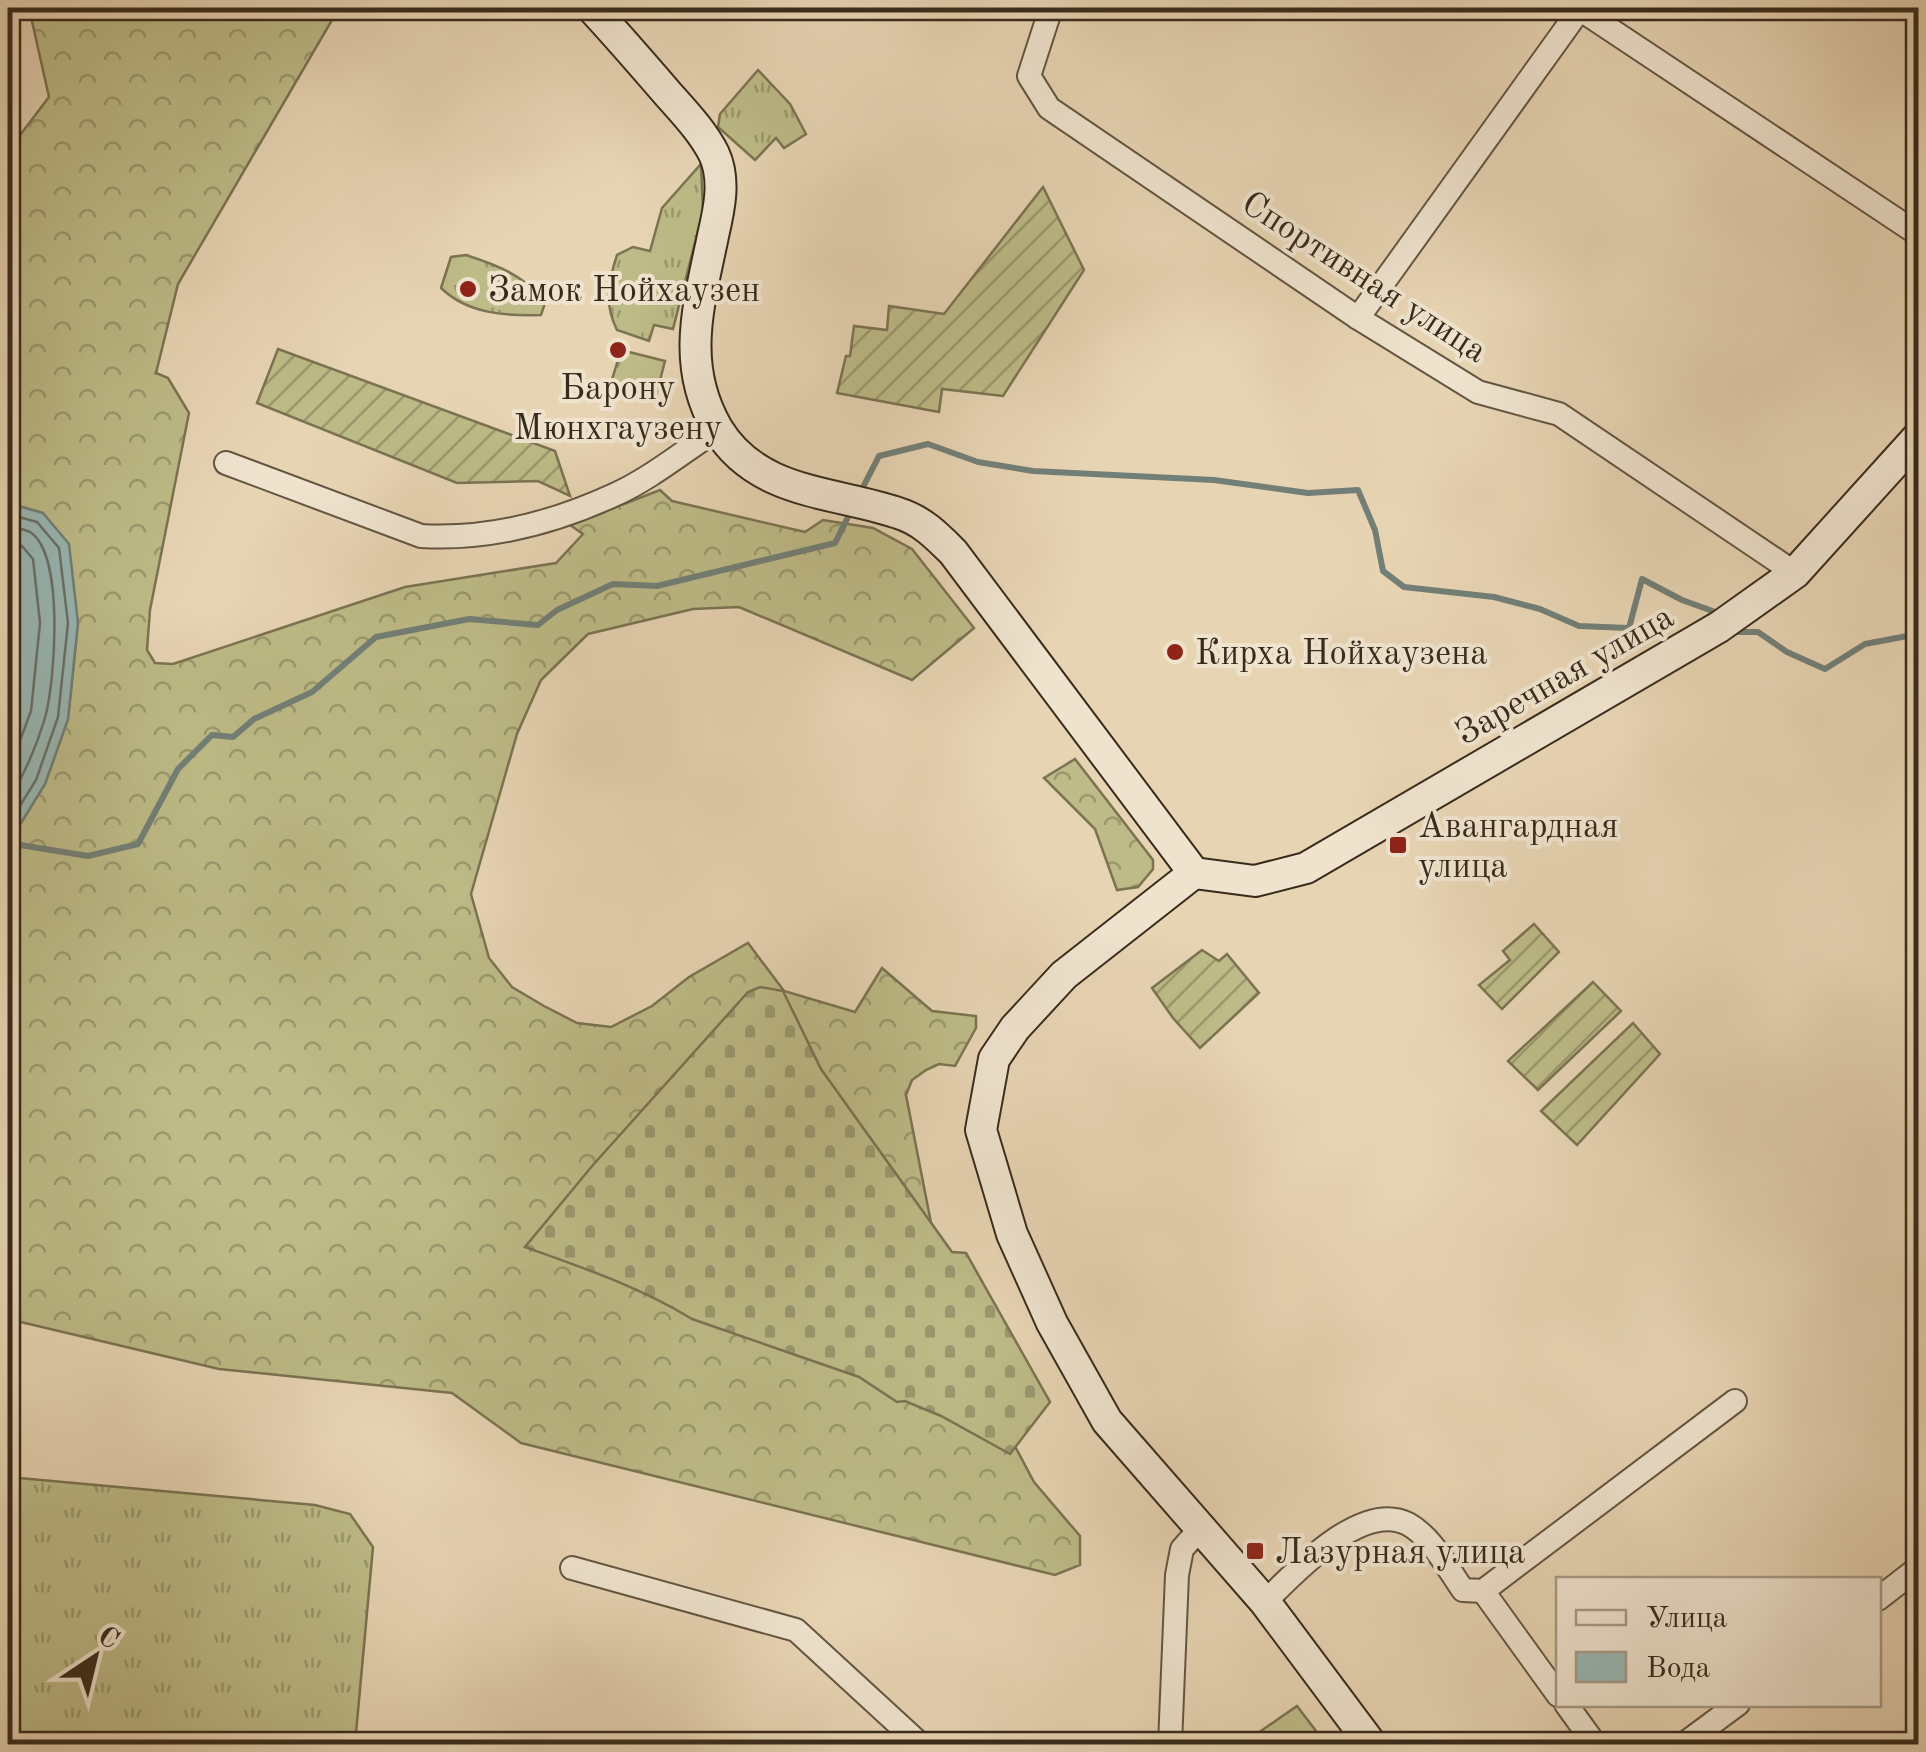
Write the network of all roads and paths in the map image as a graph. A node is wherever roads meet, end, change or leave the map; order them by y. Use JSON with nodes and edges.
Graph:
{"nodes":[{"id":1,"x":592,"y":8,"type":"edge"},
{"id":2,"x":1051,"y":8,"type":"edge"},
{"id":3,"x":1579,"y":8,"type":"edge"},
{"id":4,"x":1918,"y":234,"type":"edge"},
{"id":5,"x":1358,"y":318,"type":"junction"},
{"id":6,"x":718,"y":430,"type":"junction"},
{"id":7,"x":1918,"y":437,"type":"edge"},
{"id":8,"x":226,"y":462,"type":"dead end"},
{"id":9,"x":1795,"y":573,"type":"junction"},
{"id":10,"x":1194,"y":872,"type":"junction"},
{"id":11,"x":1734,"y":1400,"type":"dead end"},
{"id":12,"x":1199,"y":1530,"type":"junction"},
{"id":13,"x":572,"y":1568,"type":"dead end"},
{"id":14,"x":1918,"y":1568,"type":"edge"},
{"id":15,"x":1483,"y":1592,"type":"junction"},
{"id":16,"x":1881,"y":1597,"type":"edge"},
{"id":17,"x":1265,"y":1602,"type":"junction"},
{"id":18,"x":1556,"y":1692,"type":"edge"},
{"id":19,"x":1568,"y":1707,"type":"edge"},
{"id":20,"x":1734,"y":1707,"type":"edge"},
{"id":21,"x":920,"y":1744,"type":"edge"},
{"id":22,"x":1170,"y":1744,"type":"edge"},
{"id":23,"x":1371,"y":1744,"type":"edge"},
{"id":24,"x":1595,"y":1744,"type":"edge"},
{"id":25,"x":1684,"y":1744,"type":"edge"}],
"edges":[{"from":1,"to":6,"type":"main road"},
{"from":2,"to":5,"type":"street","name":"Спортивная улица"},
{"from":3,"to":4,"type":"street"},
{"from":3,"to":5,"type":"street"},
{"from":5,"to":9,"type":"street","name":"Спортивная улица"},
{"from":6,"to":8,"type":"street"},
{"from":6,"to":10,"type":"main road"},
{"from":7,"to":9,"type":"main road","name":"Заречная улица"},
{"from":9,"to":10,"type":"main road","name":"Заречная улица"},
{"from":10,"to":12,"type":"main road"},
{"from":11,"to":15,"type":"street"},
{"from":12,"to":17,"type":"main road"},
{"from":12,"to":22,"type":"street"},
{"from":13,"to":21,"type":"street"},
{"from":14,"to":16,"type":"street"},
{"from":15,"to":17,"type":"street"},
{"from":15,"to":18,"type":"street"},
{"from":17,"to":23,"type":"main road"},
{"from":19,"to":24,"type":"street"},
{"from":20,"to":25,"type":"street"}]}
